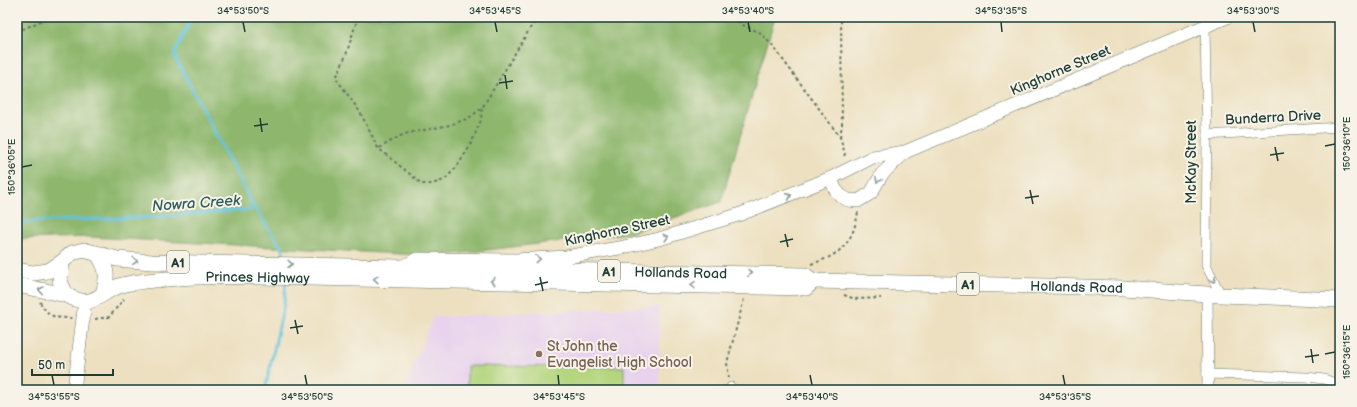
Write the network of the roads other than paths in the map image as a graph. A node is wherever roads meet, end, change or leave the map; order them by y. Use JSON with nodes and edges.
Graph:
{"nodes":[{"id":1,"x":1227,"y":17,"type":"edge"},
{"id":2,"x":1205,"y":26,"type":"junction"},
{"id":3,"x":1340,"y":130,"type":"edge"},
{"id":4,"x":1207,"y":134,"type":"junction"},
{"id":5,"x":905,"y":152,"type":"junction"},
{"id":6,"x":831,"y":178,"type":"junction"},
{"id":7,"x":97,"y":253,"type":"junction"},
{"id":8,"x":62,"y":262,"type":"junction"},
{"id":9,"x":403,"y":267,"type":"junction"},
{"id":10,"x":17,"y":270,"type":"edge"},
{"id":11,"x":260,"y":270,"type":"junction"},
{"id":12,"x":320,"y":272,"type":"junction"},
{"id":13,"x":415,"y":280,"type":"joint"},
{"id":14,"x":813,"y":281,"type":"junction"},
{"id":15,"x":17,"y":285,"type":"edge"},
{"id":16,"x":104,"y":294,"type":"junction"},
{"id":17,"x":1214,"y":294,"type":"junction"},
{"id":18,"x":66,"y":295,"type":"junction"},
{"id":19,"x":1340,"y":300,"type":"edge"},
{"id":20,"x":85,"y":302,"type":"junction"},
{"id":21,"x":1208,"y":374,"type":"junction"},
{"id":22,"x":1340,"y":385,"type":"edge"},
{"id":23,"x":74,"y":390,"type":"edge"},
{"id":24,"x":1208,"y":390,"type":"edge"}],
"edges":[{"from":1,"to":2,"type":"main road","name":"Kinghorne Street"},
{"from":2,"to":4,"type":"street","name":"McKay Street"},
{"from":2,"to":5,"type":"main road","name":"Kinghorne Street"},
{"from":3,"to":4,"type":"street","name":"Bunderra Drive"},
{"from":4,"to":17,"type":"street","name":"McKay Street","one_way":true},
{"from":5,"to":6,"type":"main road","name":"Kinghorne Street"},
{"from":5,"to":6,"type":"main road","name":"Kinghorne Street","one_way":true},
{"from":9,"to":6,"type":"main road","name":"Kinghorne Street","one_way":true},
{"from":7,"to":8,"type":"highway","number":"A1"},
{"from":7,"to":11,"type":"highway","name":"Princes Highway","number":"A1","one_way":true},
{"from":7,"to":16,"type":"highway"},
{"from":8,"to":10,"type":"highway","number":"A1"},
{"from":8,"to":18,"type":"highway"},
{"from":9,"to":12,"type":"highway","name":"Princes Highway","number":"A1"},
{"from":9,"to":14,"type":"highway","name":"Hollands Road","number":"A1","one_way":true},
{"from":11,"to":12,"type":"highway","name":"Princes Highway","number":"A1"},
{"from":11,"to":16,"type":"highway","name":"Princes Highway","number":"A1"},
{"from":13,"to":12,"type":"highway","name":"Princes Highway","number":"A1","one_way":true},
{"from":14,"to":13,"type":"highway","name":"Hollands Road","number":"A1","one_way":true},
{"from":14,"to":17,"type":"highway","name":"Hollands Road","number":"A1"},
{"from":18,"to":15,"type":"highway","one_way":true},
{"from":16,"to":20,"type":"highway","number":"A1"},
{"from":17,"to":19,"type":"highway","name":"Hollands Road","number":"A1"},
{"from":17,"to":21,"type":"street","name":"McKay Street"},
{"from":18,"to":20,"type":"highway"},
{"from":20,"to":23,"type":"main road"},
{"from":21,"to":22,"type":"street"},
{"from":21,"to":24,"type":"street","name":"McKay Street"}]}
